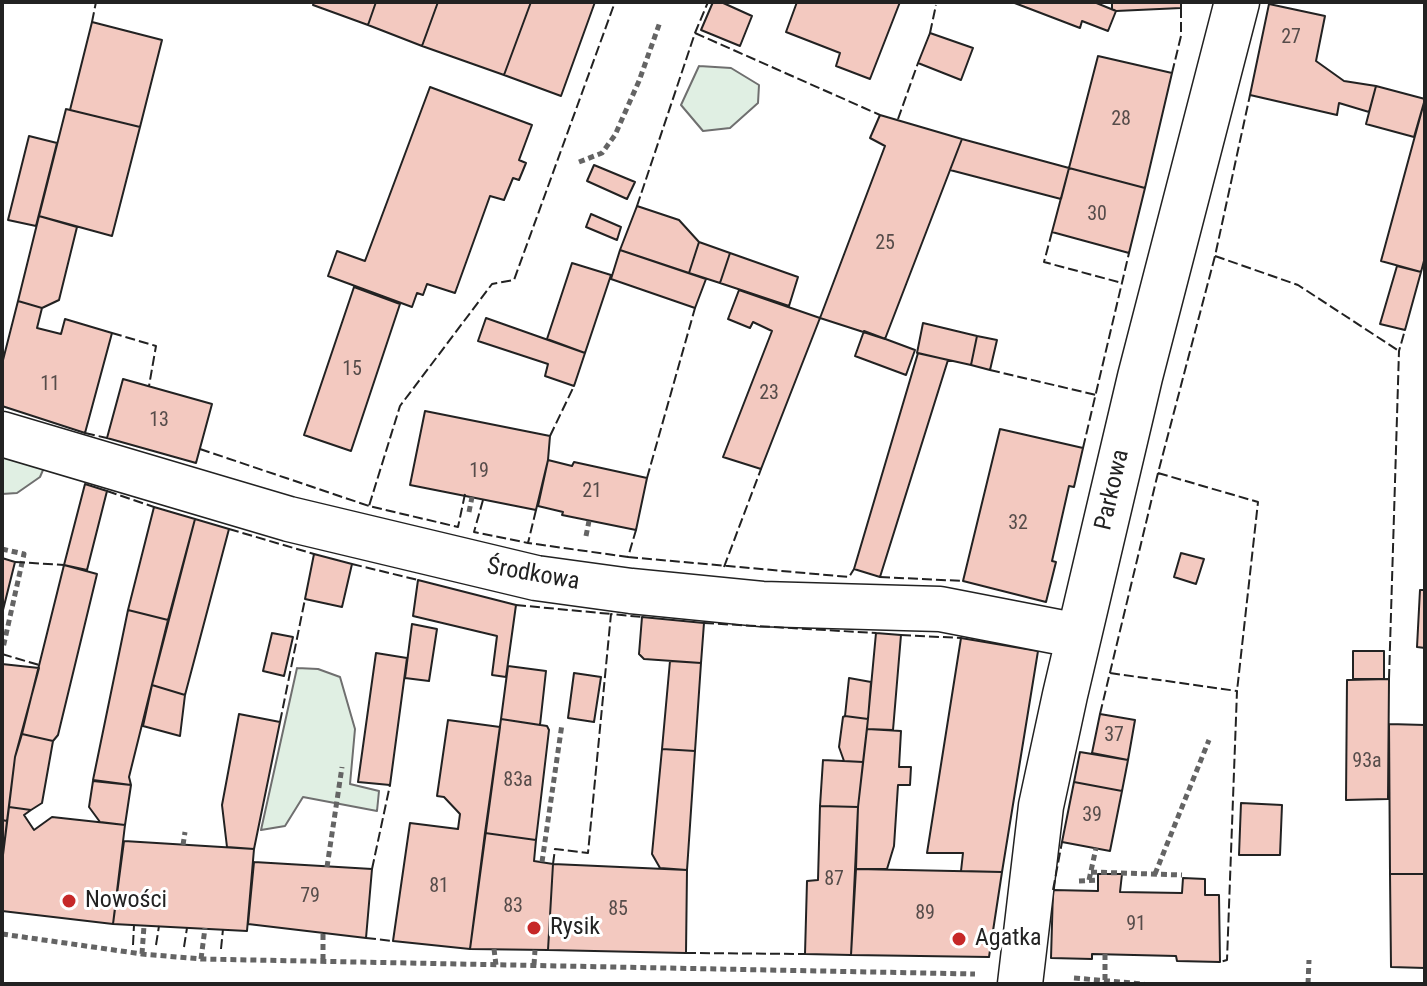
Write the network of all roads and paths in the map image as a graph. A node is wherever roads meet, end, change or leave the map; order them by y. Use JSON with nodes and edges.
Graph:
{"nodes":[{"id":1,"x":1237,"y":2,"type":"edge"},
{"id":2,"x":660,"y":22,"type":"dead end"},
{"id":3,"x":579,"y":162,"type":"dead end"},
{"id":4,"x":2,"y":434,"type":"edge"},
{"id":5,"x":2,"y":549,"type":"edge"},
{"id":6,"x":1079,"y":636,"type":"junction"},
{"id":7,"x":3,"y":648,"type":"edge"},
{"id":8,"x":562,"y":724,"type":"dead end"},
{"id":9,"x":1209,"y":740,"type":"dead end"},
{"id":10,"x":342,"y":767,"type":"dead end"},
{"id":11,"x":185,"y":832,"type":"dead end"},
{"id":12,"x":183,"y":845,"type":"dead end"},
{"id":13,"x":1096,"y":848,"type":"dead end"},
{"id":14,"x":542,"y":862,"type":"dead end"},
{"id":15,"x":327,"y":867,"type":"dead end"},
{"id":16,"x":1091,"y":872,"type":"junction"},
{"id":17,"x":1155,"y":874,"type":"junction"},
{"id":18,"x":1182,"y":875,"type":"dead end"},
{"id":19,"x":1089,"y":880,"type":"dead end"},
{"id":20,"x":144,"y":926,"type":"dead end"},
{"id":21,"x":205,"y":928,"type":"dead end"},
{"id":22,"x":2,"y":934,"type":"edge"},
{"id":23,"x":323,"y":934,"type":"dead end"},
{"id":24,"x":494,"y":949,"type":"dead end"},
{"id":25,"x":535,"y":950,"type":"dead end"},
{"id":26,"x":142,"y":954,"type":"junction"},
{"id":27,"x":1105,"y":954,"type":"dead end"},
{"id":28,"x":201,"y":959,"type":"junction"},
{"id":29,"x":1309,"y":960,"type":"dead end"},
{"id":30,"x":323,"y":962,"type":"junction"},
{"id":31,"x":496,"y":965,"type":"junction"},
{"id":32,"x":534,"y":965,"type":"junction"},
{"id":33,"x":1020,"y":980,"type":"edge"},
{"id":34,"x":1105,"y":980,"type":"junction"},
{"id":35,"x":1074,"y":981,"type":"edge"},
{"id":36,"x":1144,"y":984,"type":"edge"},
{"id":37,"x":1308,"y":984,"type":"edge"}],
"edges":[{"from":1,"to":6,"type":"street","name":"Parkowa"},
{"from":2,"to":3,"type":"path"},
{"from":4,"to":6,"type":"street","name":"Środkowa"},
{"from":5,"to":7,"type":"path"},
{"from":6,"to":33,"type":"street","name":"Parkowa"},
{"from":8,"to":14,"type":"path"},
{"from":9,"to":17,"type":"path"},
{"from":10,"to":15,"type":"path"},
{"from":11,"to":12,"type":"path"},
{"from":13,"to":16,"type":"path"},
{"from":16,"to":17,"type":"path"},
{"from":16,"to":19,"type":"path"},
{"from":17,"to":18,"type":"path"},
{"from":20,"to":26,"type":"path"},
{"from":21,"to":28,"type":"path"},
{"from":22,"to":26,"type":"path"},
{"from":23,"to":30,"type":"path"},
{"from":24,"to":31,"type":"path"},
{"from":25,"to":32,"type":"path"},
{"from":26,"to":28,"type":"path"},
{"from":27,"to":34,"type":"path"},
{"from":28,"to":30,"type":"path"},
{"from":29,"to":37,"type":"path"},
{"from":30,"to":31,"type":"path"},
{"from":31,"to":32,"type":"path"},
{"from":32,"to":33,"type":"path"},
{"from":33,"to":35,"type":"path"},
{"from":34,"to":35,"type":"path"},
{"from":34,"to":36,"type":"path"}]}
